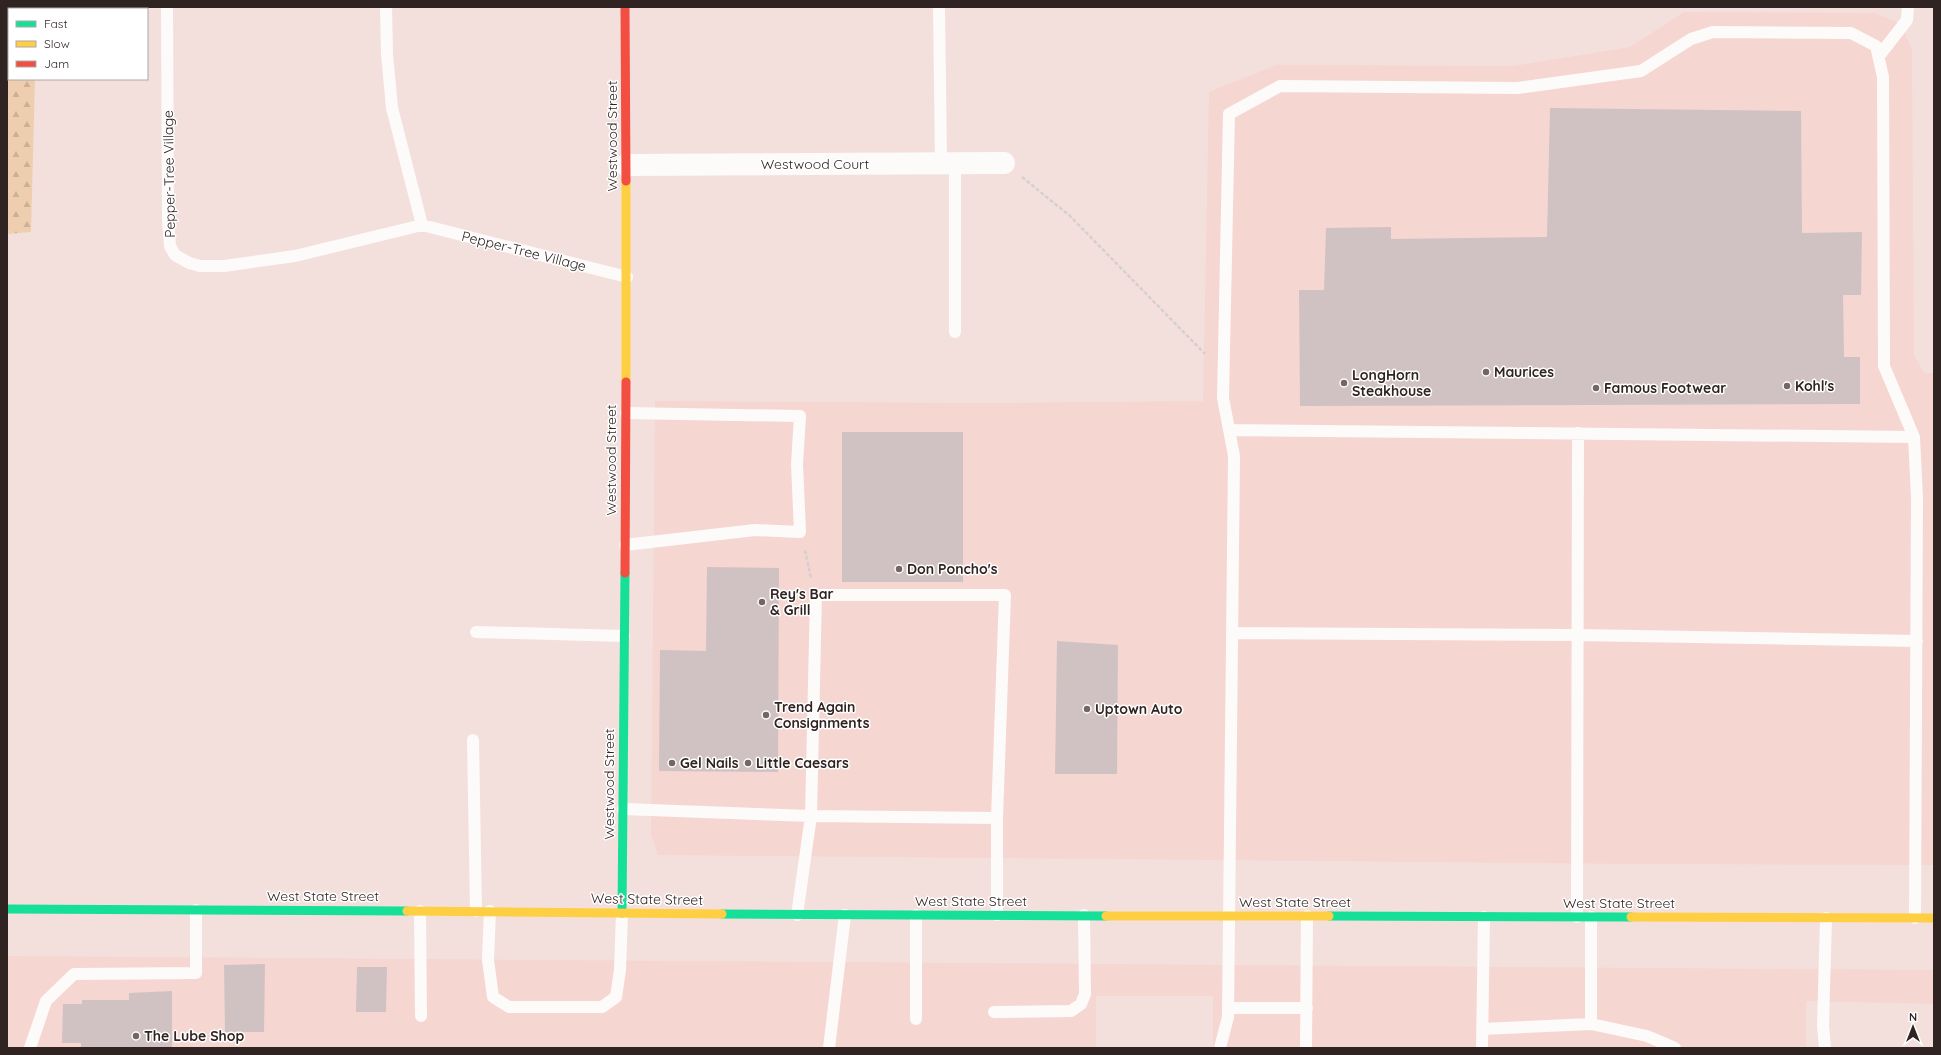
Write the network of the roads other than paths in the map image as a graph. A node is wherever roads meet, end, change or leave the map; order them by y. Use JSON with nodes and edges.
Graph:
{"nodes":[{"id":1,"x":167,"y":7,"type":"edge"},
{"id":2,"x":386,"y":7,"type":"edge"},
{"id":3,"x":625,"y":7,"type":"edge"},
{"id":4,"x":939,"y":7,"type":"edge"},
{"id":5,"x":1908,"y":7,"type":"edge"},
{"id":6,"x":1879,"y":56,"type":"junction"},
{"id":7,"x":1004,"y":163,"type":"road end"},
{"id":8,"x":948,"y":164,"type":"junction"},
{"id":9,"x":626,"y":165,"type":"junction"},
{"id":10,"x":422,"y":225,"type":"junction"},
{"id":11,"x":627,"y":277,"type":"junction"},
{"id":12,"x":955,"y":332,"type":"dead end"},
{"id":13,"x":626,"y":413,"type":"junction"},
{"id":14,"x":1229,"y":430,"type":"junction"},
{"id":15,"x":1578,"y":434,"type":"junction"},
{"id":16,"x":1914,"y":437,"type":"junction"},
{"id":17,"x":625,"y":545,"type":"junction"},
{"id":18,"x":476,"y":632,"type":"dead end"},
{"id":19,"x":1232,"y":633,"type":"junction"},
{"id":20,"x":1578,"y":635,"type":"junction"},
{"id":21,"x":624,"y":636,"type":"junction"},
{"id":22,"x":1917,"y":641,"type":"junction"},
{"id":23,"x":473,"y":740,"type":"dead end"},
{"id":24,"x":623,"y":809,"type":"junction"},
{"id":25,"x":810,"y":816,"type":"junction"},
{"id":26,"x":997,"y":818,"type":"junction"},
{"id":27,"x":7,"y":909,"type":"edge"},
{"id":28,"x":196,"y":910,"type":"junction"},
{"id":29,"x":420,"y":911,"type":"junction"},
{"id":30,"x":476,"y":911,"type":"junction"},
{"id":31,"x":490,"y":911,"type":"junction"},
{"id":32,"x":622,"y":913,"type":"junction"},
{"id":33,"x":797,"y":915,"type":"junction"},
{"id":34,"x":845,"y":915,"type":"junction"},
{"id":35,"x":916,"y":915,"type":"junction"},
{"id":36,"x":997,"y":915,"type":"junction"},
{"id":37,"x":1084,"y":915,"type":"junction"},
{"id":38,"x":1228,"y":916,"type":"junction"},
{"id":39,"x":1307,"y":916,"type":"junction"},
{"id":40,"x":1484,"y":917,"type":"junction"},
{"id":41,"x":1577,"y":917,"type":"junction"},
{"id":42,"x":1592,"y":917,"type":"junction"},
{"id":43,"x":1826,"y":918,"type":"junction"},
{"id":44,"x":1915,"y":918,"type":"junction"},
{"id":45,"x":1934,"y":918,"type":"edge"},
{"id":46,"x":1228,"y":1008,"type":"junction"},
{"id":47,"x":1307,"y":1008,"type":"junction"},
{"id":48,"x":994,"y":1012,"type":"dead end"},
{"id":49,"x":420,"y":1016,"type":"dead end"},
{"id":50,"x":916,"y":1019,"type":"dead end"},
{"id":51,"x":1592,"y":1024,"type":"junction"},
{"id":52,"x":1482,"y":1029,"type":"junction"},
{"id":53,"x":30,"y":1048,"type":"edge"},
{"id":54,"x":828,"y":1048,"type":"edge"},
{"id":55,"x":1220,"y":1048,"type":"edge"},
{"id":56,"x":1306,"y":1048,"type":"edge"},
{"id":57,"x":1482,"y":1048,"type":"edge"},
{"id":58,"x":1675,"y":1048,"type":"edge"},
{"id":59,"x":1825,"y":1048,"type":"edge"}],
"edges":[{"from":1,"to":10,"type":"lane","name":"Pepper-Tree Village"},
{"from":2,"to":10,"type":"lane"},
{"from":3,"to":9,"type":"main road","name":"Westwood Street"},
{"from":4,"to":8,"type":"lane"},
{"from":5,"to":6,"type":"lane"},
{"from":6,"to":14,"type":"lane"},
{"from":6,"to":16,"type":"lane"},
{"from":7,"to":8,"type":"street","name":"Westwood Court"},
{"from":8,"to":9,"type":"street","name":"Westwood Court"},
{"from":8,"to":12,"type":"lane"},
{"from":9,"to":11,"type":"main road","name":"Westwood Street"},
{"from":10,"to":11,"type":"lane","name":"Pepper-Tree Village"},
{"from":11,"to":13,"type":"main road","name":"Westwood Street"},
{"from":13,"to":17,"type":"main road","name":"Westwood Street"},
{"from":13,"to":17,"type":"lane"},
{"from":14,"to":15,"type":"lane"},
{"from":14,"to":19,"type":"lane"},
{"from":15,"to":16,"type":"lane"},
{"from":15,"to":20,"type":"lane"},
{"from":16,"to":22,"type":"lane"},
{"from":17,"to":21,"type":"main road","name":"Westwood Street"},
{"from":18,"to":21,"type":"lane"},
{"from":19,"to":20,"type":"lane"},
{"from":19,"to":38,"type":"lane"},
{"from":20,"to":22,"type":"lane"},
{"from":20,"to":41,"type":"lane"},
{"from":21,"to":24,"type":"main road","name":"Westwood Street"},
{"from":22,"to":44,"type":"lane"},
{"from":23,"to":30,"type":"lane"},
{"from":24,"to":25,"type":"lane"},
{"from":24,"to":32,"type":"main road","name":"Westwood Street"},
{"from":25,"to":26,"type":"lane"},
{"from":25,"to":26,"type":"lane"},
{"from":25,"to":33,"type":"lane"},
{"from":26,"to":36,"type":"lane"},
{"from":27,"to":28,"type":"main road","name":"West State Street"},
{"from":28,"to":29,"type":"main road","name":"West State Street"},
{"from":28,"to":53,"type":"lane"},
{"from":29,"to":30,"type":"main road","name":"West State Street"},
{"from":29,"to":49,"type":"lane"},
{"from":30,"to":31,"type":"main road","name":"West State Street"},
{"from":31,"to":32,"type":"main road","name":"West State Street"},
{"from":31,"to":32,"type":"lane"},
{"from":32,"to":33,"type":"main road","name":"West State Street"},
{"from":33,"to":34,"type":"main road","name":"West State Street"},
{"from":34,"to":35,"type":"main road","name":"West State Street"},
{"from":34,"to":54,"type":"lane"},
{"from":35,"to":36,"type":"main road","name":"West State Street"},
{"from":35,"to":50,"type":"lane"},
{"from":36,"to":37,"type":"main road","name":"West State Street"},
{"from":37,"to":38,"type":"main road","name":"West State Street"},
{"from":37,"to":48,"type":"lane"},
{"from":38,"to":39,"type":"main road","name":"West State Street"},
{"from":38,"to":46,"type":"lane"},
{"from":39,"to":40,"type":"main road","name":"West State Street"},
{"from":39,"to":47,"type":"lane"},
{"from":40,"to":41,"type":"main road","name":"West State Street"},
{"from":40,"to":52,"type":"lane"},
{"from":41,"to":42,"type":"main road","name":"West State Street"},
{"from":42,"to":43,"type":"main road","name":"West State Street"},
{"from":42,"to":51,"type":"lane"},
{"from":43,"to":44,"type":"main road","name":"West State Street"},
{"from":43,"to":59,"type":"lane"},
{"from":44,"to":45,"type":"main road","name":"West State Street"},
{"from":46,"to":47,"type":"lane"},
{"from":46,"to":55,"type":"lane"},
{"from":47,"to":56,"type":"lane"},
{"from":51,"to":52,"type":"lane"},
{"from":51,"to":58,"type":"lane"},
{"from":52,"to":57,"type":"lane"}]}
